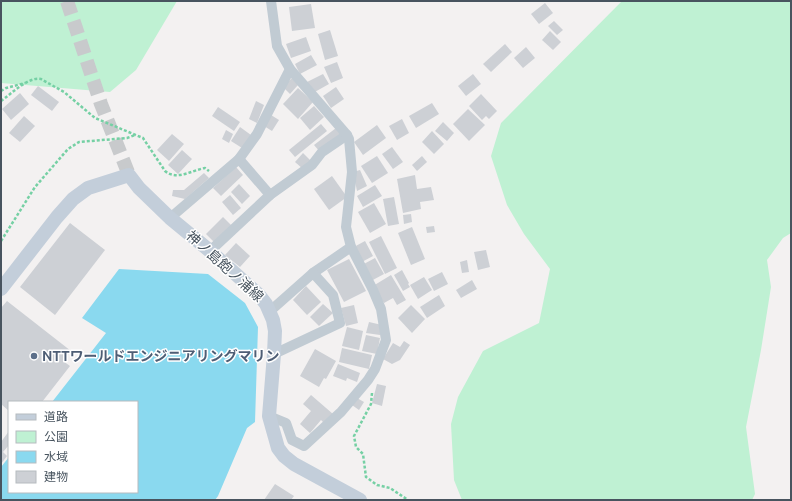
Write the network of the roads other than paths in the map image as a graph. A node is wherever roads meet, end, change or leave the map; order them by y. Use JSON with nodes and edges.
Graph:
{"nodes":[{"id":1,"x":271,"y":1,"type":"edge"},
{"id":2,"x":290,"y":69,"type":"junction"},
{"id":3,"x":347,"y":135,"type":"junction"},
{"id":4,"x":239,"y":159,"type":"junction"},
{"id":5,"x":270,"y":195,"type":"junction"},
{"id":6,"x":170,"y":218,"type":"junction"},
{"id":7,"x":351,"y":247,"type":"junction"},
{"id":8,"x":210,"y":251,"type":"junction"},
{"id":9,"x":313,"y":273,"type":"junction"},
{"id":10,"x":1,"y":289,"type":"edge"},
{"id":11,"x":270,"y":312,"type":"junction"},
{"id":12,"x":274,"y":354,"type":"junction"},
{"id":13,"x":269,"y":416,"type":"junction"},
{"id":14,"x":360,"y":500,"type":"edge"}],
"edges":[{"from":1,"to":2,"type":"street"},
{"from":2,"to":3,"type":"street"},
{"from":2,"to":4,"type":"street"},
{"from":3,"to":5,"type":"street"},
{"from":3,"to":7,"type":"street"},
{"from":4,"to":5,"type":"street"},
{"from":4,"to":6,"type":"street"},
{"from":5,"to":8,"type":"street"},
{"from":6,"to":8,"type":"main road","name":"神ノ島飽ノ浦線"},
{"from":6,"to":10,"type":"main road","name":"神ノ島飽ノ浦線"},
{"from":7,"to":9,"type":"street"},
{"from":7,"to":13,"type":"street"},
{"from":8,"to":11,"type":"main road","name":"神ノ島飽ノ浦線"},
{"from":9,"to":11,"type":"street"},
{"from":9,"to":12,"type":"street"},
{"from":11,"to":12,"type":"main road","name":"神ノ島飽ノ浦線"},
{"from":12,"to":13,"type":"main road","name":"神ノ島飽ノ浦線"},
{"from":13,"to":14,"type":"main road","name":"神ノ島飽ノ浦線"}]}
